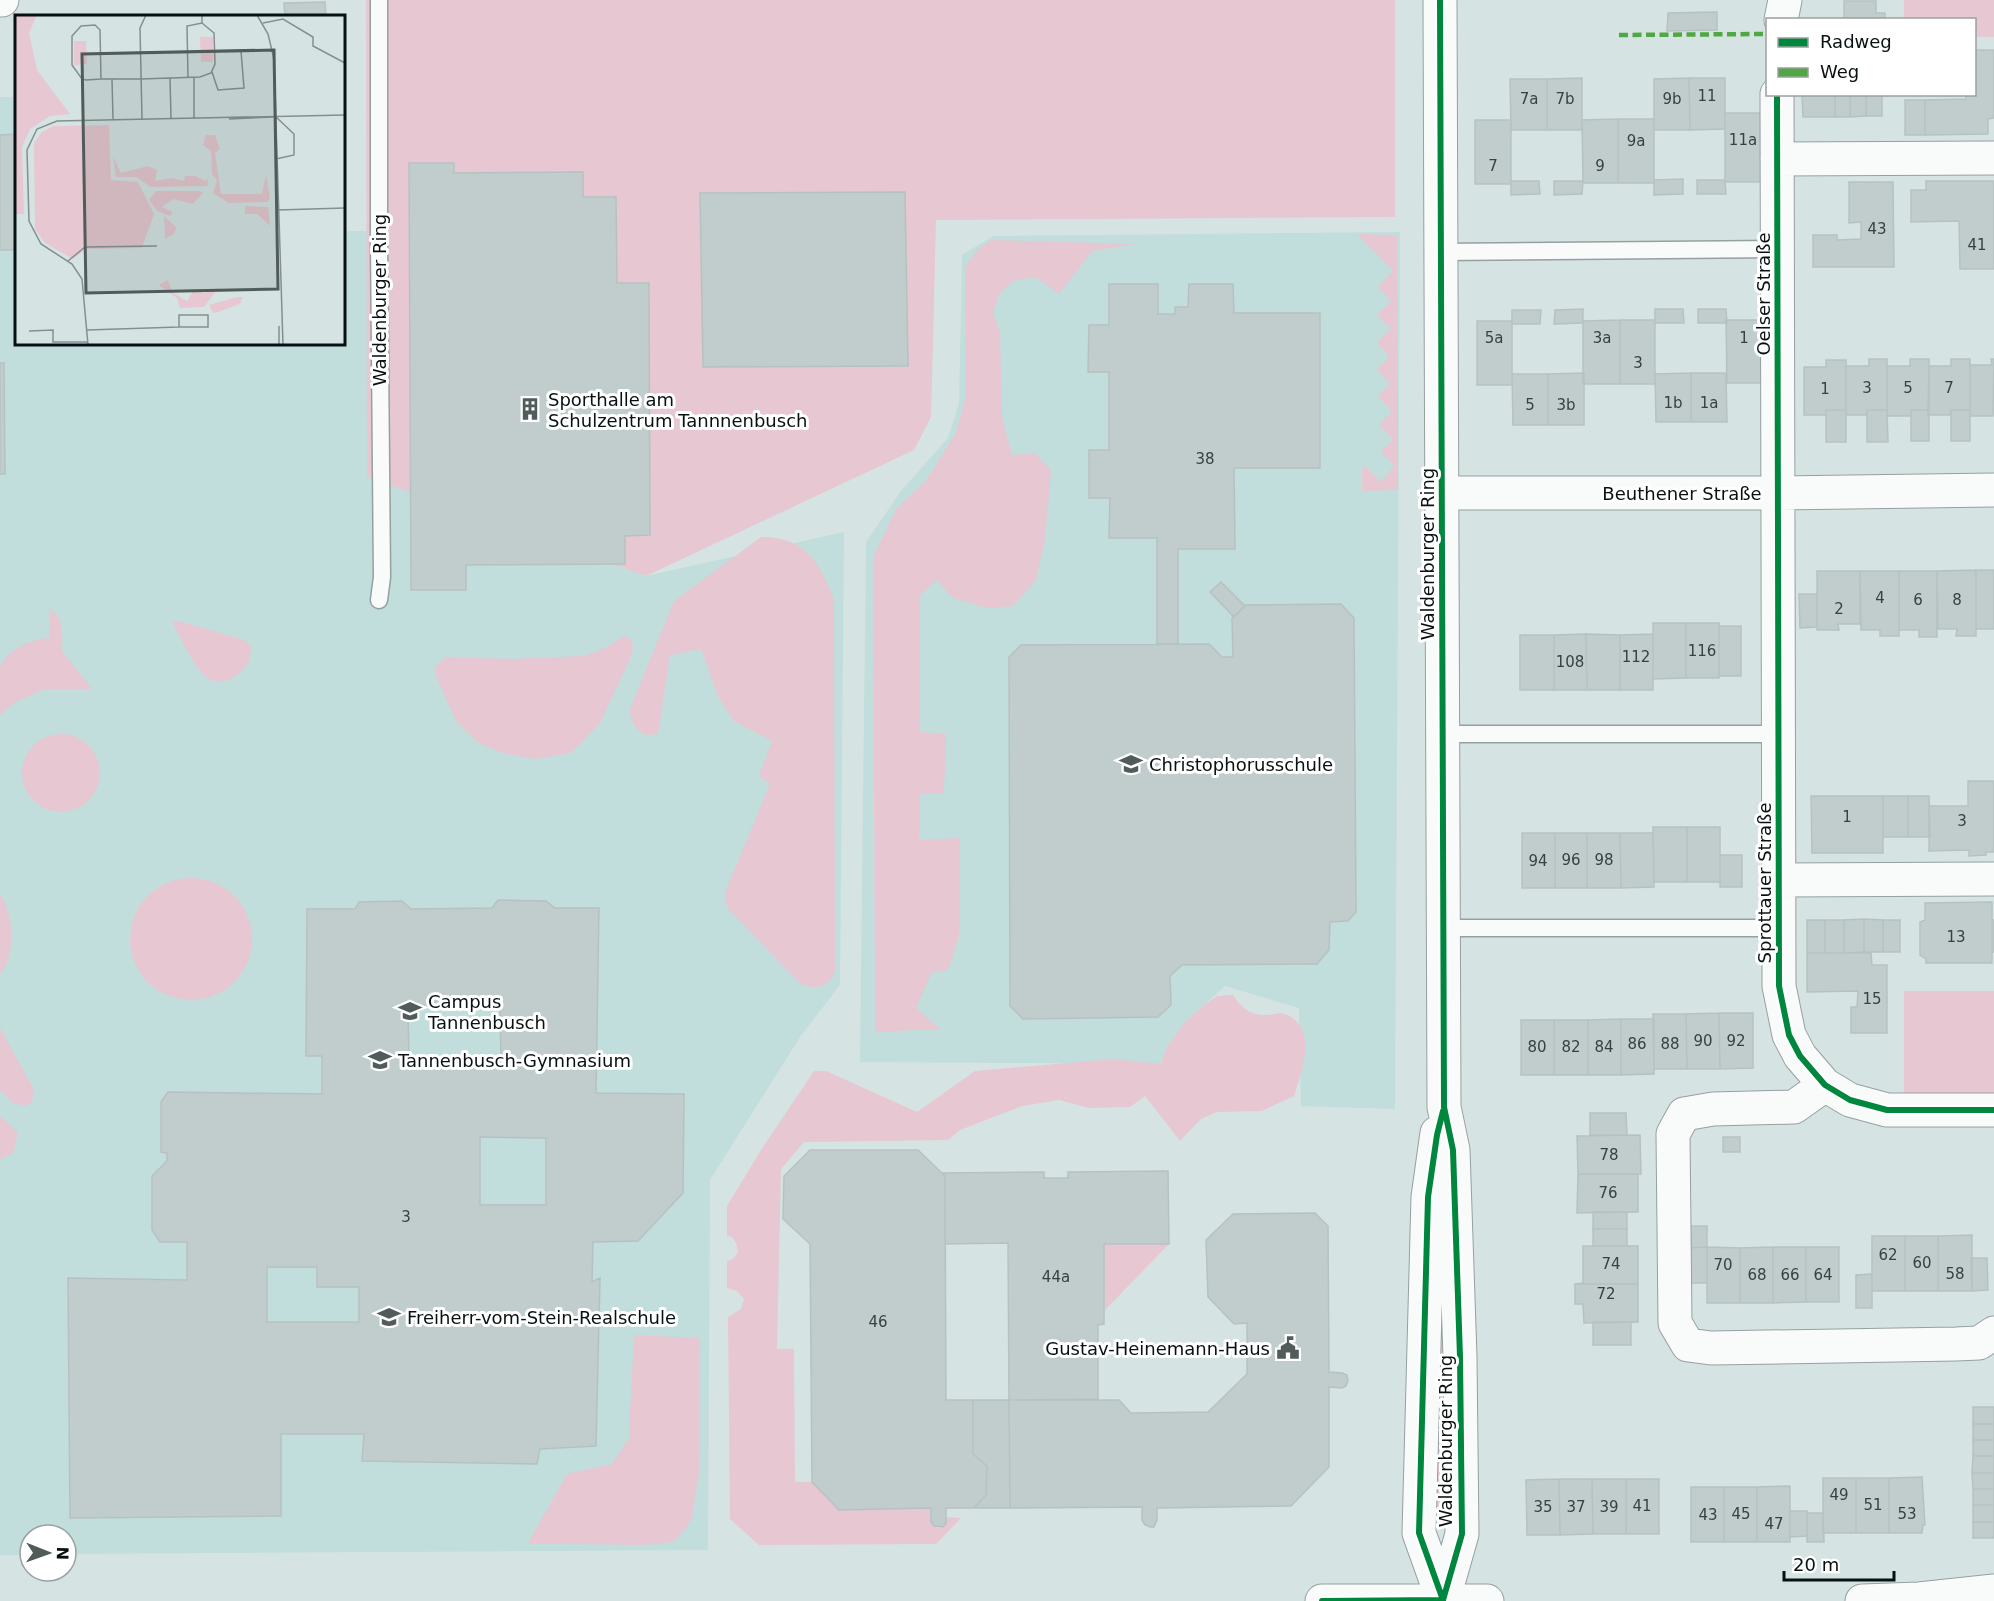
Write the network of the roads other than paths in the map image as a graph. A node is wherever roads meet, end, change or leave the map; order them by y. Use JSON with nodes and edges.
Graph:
{"nodes":[{"id":1,"x":380,"y":0,"type":"edge"},
{"id":2,"x":1440,"y":0,"type":"edge"},
{"id":3,"x":1785,"y":0,"type":"edge"},
{"id":4,"x":1781,"y":18,"type":"edge"},
{"id":5,"x":1777,"y":96,"type":"edge"},
{"id":6,"x":1777,"y":159,"type":"junction"},
{"id":7,"x":1994,"y":159,"type":"edge"},
{"id":8,"x":1778,"y":249,"type":"junction"},
{"id":9,"x":1441,"y":252,"type":"junction"},
{"id":10,"x":1994,"y":490,"type":"edge"},
{"id":11,"x":1442,"y":494,"type":"junction"},
{"id":12,"x":1779,"y":494,"type":"junction"},
{"id":13,"x":379,"y":600,"type":"dead end"},
{"id":14,"x":1442,"y":734,"type":"junction"},
{"id":15,"x":1779,"y":734,"type":"junction"},
{"id":16,"x":1994,"y":879,"type":"edge"},
{"id":17,"x":1779,"y":880,"type":"junction"},
{"id":18,"x":1443,"y":928,"type":"junction"},
{"id":19,"x":1780,"y":928,"type":"junction"},
{"id":20,"x":1826,"y":1085,"type":"junction"},
{"id":21,"x":1994,"y":1110,"type":"edge"},
{"id":22,"x":1994,"y":1333,"type":"edge"},
{"id":23,"x":1994,"y":1591,"type":"edge"},
{"id":24,"x":1322,"y":1601,"type":"edge"},
{"id":25,"x":1443,"y":1601,"type":"edge"},
{"id":26,"x":1487,"y":1601,"type":"edge"},
{"id":27,"x":1863,"y":1601,"type":"edge"}],
"edges":[{"from":1,"to":13,"type":"lane","name":"Waldenburger Ring"},
{"from":2,"to":9,"type":"street","name":"Waldenburger Ring"},
{"from":3,"to":4,"type":"street"},
{"from":5,"to":6,"type":"street","name":"Oelser Straße"},
{"from":6,"to":7,"type":"street"},
{"from":6,"to":8,"type":"street","name":"Oelser Straße"},
{"from":8,"to":9,"type":"lane","name":"Oelser Straße"},
{"from":8,"to":12,"type":"street","name":"Oelser Straße"},
{"from":9,"to":11,"type":"street","name":"Waldenburger Ring"},
{"from":10,"to":12,"type":"street","name":"Beuthener Straße"},
{"from":11,"to":12,"type":"street","name":"Beuthener Straße"},
{"from":11,"to":14,"type":"street","name":"Waldenburger Ring"},
{"from":12,"to":15,"type":"street","name":"Sprottauer Straße"},
{"from":14,"to":15,"type":"lane"},
{"from":14,"to":18,"type":"street","name":"Waldenburger Ring"},
{"from":15,"to":17,"type":"street","name":"Sprottauer Straße"},
{"from":16,"to":17,"type":"street","name":"Sprottauer Straße"},
{"from":17,"to":19,"type":"street","name":"Sprottauer Straße"},
{"from":18,"to":19,"type":"lane","name":"Sprottauer Straße"},
{"from":18,"to":25,"type":"street","name":"Waldenburger Ring"},
{"from":19,"to":20,"type":"street","name":"Sprottauer Straße"},
{"from":20,"to":21,"type":"street","name":"Sprottauer Straße"},
{"from":20,"to":22,"type":"street"},
{"from":23,"to":27,"type":"street"},
{"from":24,"to":25,"type":"street"},
{"from":25,"to":26,"type":"street"}]}
